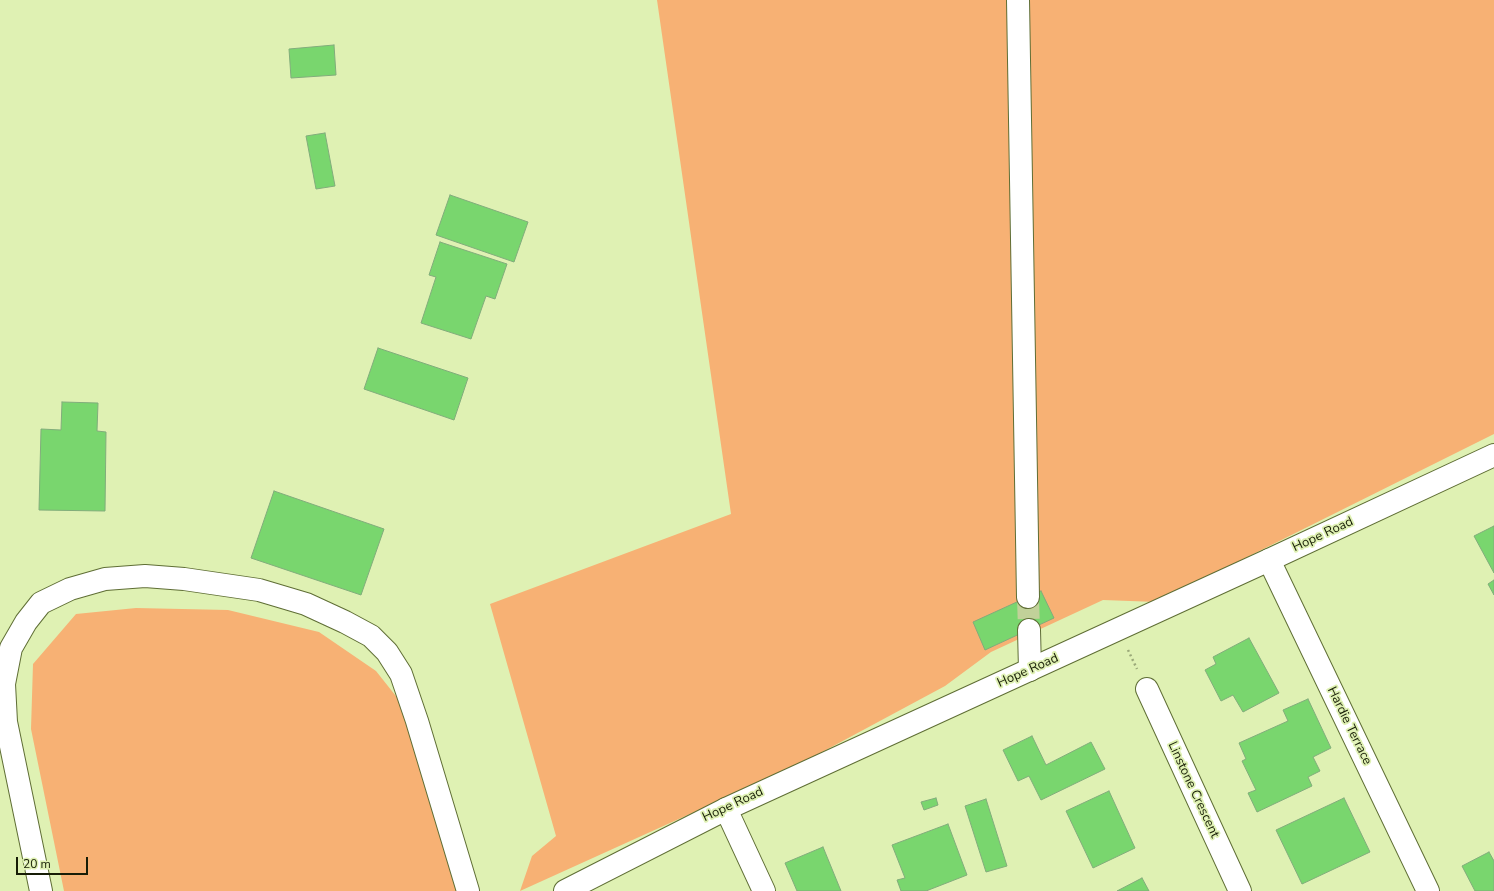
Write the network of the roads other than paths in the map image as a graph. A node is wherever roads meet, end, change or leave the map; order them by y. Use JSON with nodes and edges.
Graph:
{"nodes":[{"id":1,"x":1018,"y":0,"type":"edge"},
{"id":2,"x":1494,"y":455,"type":"edge"},
{"id":3,"x":1269,"y":560,"type":"junction"},
{"id":4,"x":1028,"y":597,"type":"tunnel mouth"},
{"id":5,"x":1029,"y":630,"type":"tunnel mouth"},
{"id":6,"x":1030,"y":670,"type":"junction"},
{"id":7,"x":1147,"y":689,"type":"road end"},
{"id":8,"x":726,"y":809,"type":"junction"},
{"id":9,"x":41,"y":891,"type":"edge"},
{"id":10,"x":468,"y":891,"type":"edge"},
{"id":11,"x":565,"y":891,"type":"edge"},
{"id":12,"x":764,"y":891,"type":"edge"},
{"id":13,"x":1240,"y":891,"type":"edge"},
{"id":14,"x":1428,"y":891,"type":"edge"}],
"edges":[{"from":1,"to":4,"type":"street"},
{"from":2,"to":3,"type":"street","name":"Hope Road"},
{"from":3,"to":6,"type":"street","name":"Hope Road"},
{"from":3,"to":14,"type":"street","name":"Hardie Terrace"},
{"from":5,"to":6,"type":"street"},
{"from":6,"to":8,"type":"street","name":"Hope Road"},
{"from":7,"to":13,"type":"street","name":"Linstone Crescent"},
{"from":8,"to":11,"type":"street","name":"Hope Road"},
{"from":8,"to":12,"type":"street"},
{"from":9,"to":10,"type":"street"}]}
